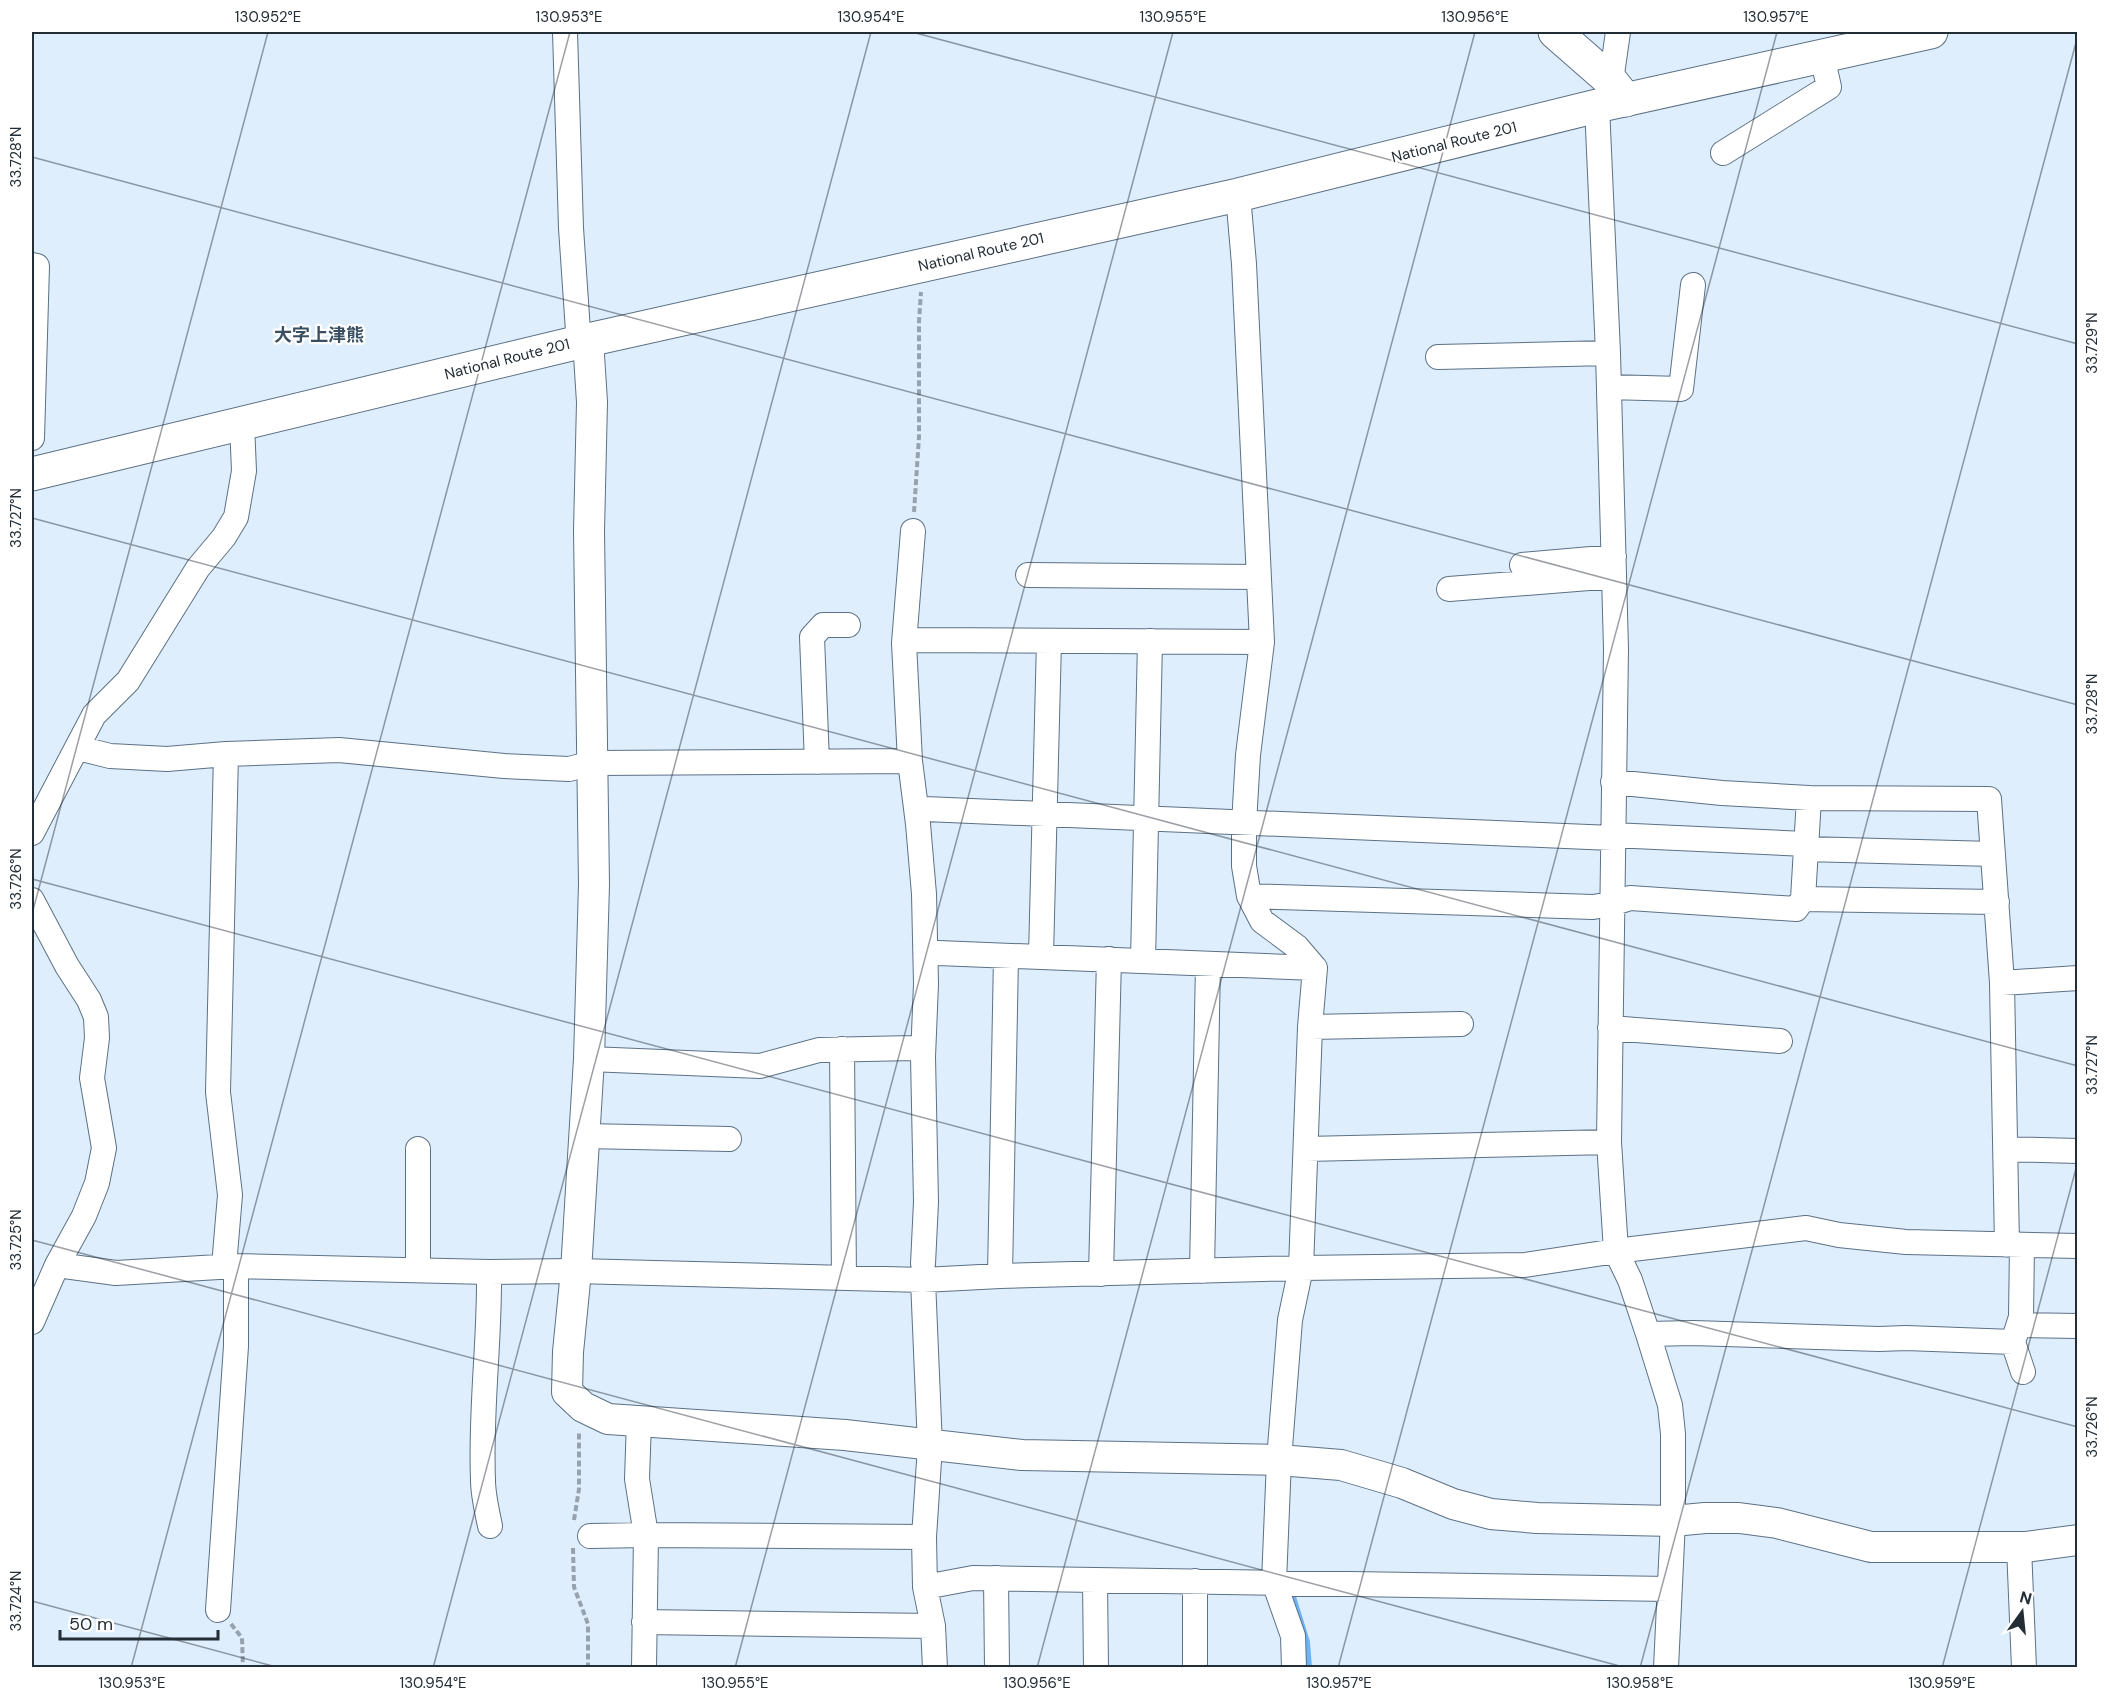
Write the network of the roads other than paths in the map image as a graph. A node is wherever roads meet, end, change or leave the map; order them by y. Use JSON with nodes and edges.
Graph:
{"nodes":[{"id":1,"x":565,"y":32,"type":"edge"},
{"id":2,"x":1555,"y":32,"type":"edge"},
{"id":3,"x":1618,"y":32,"type":"edge"},
{"id":4,"x":1931,"y":32,"type":"edge"},
{"id":5,"x":1822,"y":56,"type":"junction"},
{"id":6,"x":1611,"y":96,"type":"junction"},
{"id":7,"x":1723,"y":153,"type":"dead end"},
{"id":8,"x":1238,"y":195,"type":"junction"},
{"id":9,"x":32,"y":266,"type":"edge"},
{"id":10,"x":1693,"y":285,"type":"dead end"},
{"id":11,"x":588,"y":340,"type":"junction"},
{"id":12,"x":1608,"y":353,"type":"junction"},
{"id":13,"x":1438,"y":357,"type":"dead end"},
{"id":14,"x":1609,"y":387,"type":"junction"},
{"id":15,"x":242,"y":424,"type":"junction"},
{"id":16,"x":32,"y":438,"type":"edge"},
{"id":17,"x":32,"y":474,"type":"edge"},
{"id":18,"x":913,"y":531,"type":"road end"},
{"id":19,"x":1521,"y":565,"type":"dead end"},
{"id":20,"x":1614,"y":566,"type":"junction"},
{"id":21,"x":1028,"y":575,"type":"dead end"},
{"id":22,"x":1258,"y":577,"type":"junction"},
{"id":23,"x":1449,"y":589,"type":"dead end"},
{"id":24,"x":848,"y":625,"type":"dead end"},
{"id":25,"x":916,"y":640,"type":"dead end"},
{"id":26,"x":1048,"y":641,"type":"junction"},
{"id":27,"x":1150,"y":641,"type":"junction"},
{"id":28,"x":1262,"y":642,"type":"junction"},
{"id":29,"x":78,"y":748,"type":"junction"},
{"id":30,"x":226,"y":754,"type":"junction"},
{"id":31,"x":910,"y":761,"type":"junction"},
{"id":32,"x":817,"y":762,"type":"junction"},
{"id":33,"x":592,"y":763,"type":"junction"},
{"id":34,"x":1613,"y":782,"type":"junction"},
{"id":35,"x":1809,"y":798,"type":"junction"},
{"id":36,"x":925,"y":809,"type":"dead end"},
{"id":37,"x":1046,"y":813,"type":"junction"},
{"id":38,"x":1147,"y":818,"type":"junction"},
{"id":39,"x":1244,"y":824,"type":"junction"},
{"id":40,"x":32,"y":833,"type":"edge"},
{"id":41,"x":1612,"y":837,"type":"junction"},
{"id":42,"x":1806,"y":847,"type":"junction"},
{"id":43,"x":1993,"y":854,"type":"junction"},
{"id":44,"x":1249,"y":896,"type":"junction"},
{"id":45,"x":1803,"y":899,"type":"junction"},
{"id":46,"x":32,"y":900,"type":"edge"},
{"id":47,"x":1997,"y":902,"type":"junction"},
{"id":48,"x":1611,"y":904,"type":"junction"},
{"id":49,"x":938,"y":953,"type":"dead end"},
{"id":50,"x":1006,"y":957,"type":"junction"},
{"id":51,"x":1041,"y":957,"type":"junction"},
{"id":52,"x":1109,"y":959,"type":"junction"},
{"id":53,"x":1143,"y":961,"type":"junction"},
{"id":54,"x":1208,"y":964,"type":"junction"},
{"id":55,"x":1315,"y":968,"type":"junction"},
{"id":56,"x":2078,"y":978,"type":"edge"},
{"id":57,"x":2002,"y":983,"type":"junction"},
{"id":58,"x":1461,"y":1024,"type":"dead end"},
{"id":59,"x":1310,"y":1027,"type":"junction"},
{"id":60,"x":1610,"y":1028,"type":"junction"},
{"id":61,"x":1780,"y":1041,"type":"dead end"},
{"id":62,"x":914,"y":1048,"type":"dead end"},
{"id":63,"x":842,"y":1049,"type":"junction"},
{"id":64,"x":589,"y":1059,"type":"junction"},
{"id":65,"x":585,"y":1136,"type":"junction"},
{"id":66,"x":729,"y":1139,"type":"dead end"},
{"id":67,"x":1609,"y":1142,"type":"junction"},
{"id":68,"x":418,"y":1149,"type":"dead end"},
{"id":69,"x":1306,"y":1149,"type":"junction"},
{"id":70,"x":2006,"y":1149,"type":"junction"},
{"id":71,"x":2078,"y":1151,"type":"edge"},
{"id":72,"x":2014,"y":1245,"type":"junction"},
{"id":73,"x":2078,"y":1246,"type":"edge"},
{"id":74,"x":1616,"y":1251,"type":"junction"},
{"id":75,"x":57,"y":1265,"type":"junction"},
{"id":76,"x":230,"y":1266,"type":"junction"},
{"id":77,"x":1301,"y":1268,"type":"junction"},
{"id":78,"x":418,"y":1270,"type":"junction"},
{"id":79,"x":576,"y":1271,"type":"junction"},
{"id":80,"x":1202,"y":1271,"type":"junction"},
{"id":81,"x":489,"y":1272,"type":"junction"},
{"id":82,"x":923,"y":1272,"type":"junction"},
{"id":83,"x":1101,"y":1274,"type":"junction"},
{"id":84,"x":1000,"y":1276,"type":"junction"},
{"id":85,"x":844,"y":1278,"type":"junction"},
{"id":86,"x":32,"y":1322,"type":"edge"},
{"id":87,"x":2078,"y":1326,"type":"edge"},
{"id":88,"x":1648,"y":1334,"type":"junction"},
{"id":89,"x":2016,"y":1334,"type":"junction"},
{"id":90,"x":2023,"y":1372,"type":"dead end"},
{"id":91,"x":639,"y":1421,"type":"junction"},
{"id":92,"x":930,"y":1446,"type":"junction"},
{"id":93,"x":1279,"y":1460,"type":"junction"},
{"id":94,"x":1673,"y":1521,"type":"junction"},
{"id":95,"x":490,"y":1526,"type":"dead end"},
{"id":96,"x":646,"y":1535,"type":"junction"},
{"id":97,"x":590,"y":1536,"type":"dead end"},
{"id":98,"x":924,"y":1537,"type":"junction"},
{"id":99,"x":2078,"y":1540,"type":"edge"},
{"id":100,"x":2019,"y":1547,"type":"junction"},
{"id":101,"x":996,"y":1578,"type":"junction"},
{"id":102,"x":1095,"y":1580,"type":"junction"},
{"id":103,"x":1195,"y":1581,"type":"junction"},
{"id":104,"x":1274,"y":1582,"type":"junction"},
{"id":105,"x":925,"y":1587,"type":"junction"},
{"id":106,"x":1669,"y":1589,"type":"junction"},
{"id":107,"x":218,"y":1610,"type":"road end"},
{"id":108,"x":644,"y":1622,"type":"junction"},
{"id":109,"x":933,"y":1626,"type":"junction"},
{"id":110,"x":644,"y":1668,"type":"edge"},
{"id":111,"x":935,"y":1668,"type":"edge"},
{"id":112,"x":998,"y":1668,"type":"edge"},
{"id":113,"x":1096,"y":1668,"type":"edge"},
{"id":114,"x":1195,"y":1668,"type":"edge"},
{"id":115,"x":1294,"y":1668,"type":"edge"},
{"id":116,"x":1666,"y":1668,"type":"edge"},
{"id":117,"x":2024,"y":1668,"type":"edge"}],
"edges":[{"from":1,"to":11,"type":"street"},
{"from":2,"to":6,"type":"main road"},
{"from":3,"to":6,"type":"street"},
{"from":4,"to":5,"type":"main road","name":"National Route 201"},
{"from":5,"to":6,"type":"main road","name":"National Route 201"},
{"from":5,"to":7,"type":"street"},
{"from":6,"to":8,"type":"main road","name":"National Route 201"},
{"from":6,"to":12,"type":"street"},
{"from":8,"to":11,"type":"main road","name":"National Route 201"},
{"from":8,"to":22,"type":"street"},
{"from":9,"to":16,"type":"street"},
{"from":10,"to":14,"type":"street"},
{"from":11,"to":15,"type":"main road","name":"National Route 201"},
{"from":11,"to":33,"type":"street"},
{"from":12,"to":13,"type":"street"},
{"from":12,"to":14,"type":"street"},
{"from":14,"to":20,"type":"street"},
{"from":15,"to":17,"type":"main road","name":"National Route 201"},
{"from":15,"to":29,"type":"street"},
{"from":18,"to":31,"type":"street"},
{"from":19,"to":20,"type":"street"},
{"from":20,"to":23,"type":"street"},
{"from":20,"to":34,"type":"street"},
{"from":21,"to":22,"type":"street"},
{"from":22,"to":28,"type":"street"},
{"from":24,"to":32,"type":"street"},
{"from":25,"to":26,"type":"street"},
{"from":26,"to":27,"type":"street"},
{"from":26,"to":37,"type":"street"},
{"from":27,"to":28,"type":"street"},
{"from":27,"to":38,"type":"street"},
{"from":28,"to":39,"type":"street"},
{"from":29,"to":30,"type":"street"},
{"from":29,"to":40,"type":"street"},
{"from":30,"to":33,"type":"street"},
{"from":30,"to":76,"type":"street"},
{"from":31,"to":32,"type":"street"},
{"from":31,"to":82,"type":"street"},
{"from":32,"to":33,"type":"street"},
{"from":33,"to":64,"type":"street"},
{"from":34,"to":35,"type":"street"},
{"from":34,"to":41,"type":"street"},
{"from":35,"to":42,"type":"street"},
{"from":35,"to":43,"type":"street"},
{"from":36,"to":37,"type":"street"},
{"from":37,"to":38,"type":"street"},
{"from":37,"to":51,"type":"street"},
{"from":38,"to":39,"type":"street"},
{"from":38,"to":53,"type":"street"},
{"from":39,"to":41,"type":"street"},
{"from":39,"to":44,"type":"street"},
{"from":41,"to":42,"type":"street"},
{"from":41,"to":48,"type":"street"},
{"from":42,"to":43,"type":"street"},
{"from":42,"to":45,"type":"street"},
{"from":43,"to":47,"type":"street"},
{"from":44,"to":48,"type":"street"},
{"from":44,"to":55,"type":"street"},
{"from":45,"to":47,"type":"street"},
{"from":45,"to":48,"type":"street"},
{"from":46,"to":75,"type":"street"},
{"from":47,"to":57,"type":"street"},
{"from":48,"to":60,"type":"street"},
{"from":49,"to":50,"type":"street"},
{"from":50,"to":51,"type":"street"},
{"from":50,"to":84,"type":"street"},
{"from":51,"to":52,"type":"street"},
{"from":52,"to":53,"type":"street"},
{"from":52,"to":83,"type":"street"},
{"from":53,"to":54,"type":"street"},
{"from":54,"to":55,"type":"street"},
{"from":54,"to":80,"type":"street"},
{"from":55,"to":59,"type":"street"},
{"from":56,"to":57,"type":"street"},
{"from":57,"to":70,"type":"street"},
{"from":58,"to":59,"type":"street"},
{"from":59,"to":69,"type":"street"},
{"from":60,"to":61,"type":"street"},
{"from":60,"to":67,"type":"street"},
{"from":62,"to":63,"type":"street"},
{"from":63,"to":64,"type":"street"},
{"from":63,"to":85,"type":"street"},
{"from":64,"to":65,"type":"street"},
{"from":65,"to":66,"type":"street"},
{"from":65,"to":79,"type":"street"},
{"from":67,"to":69,"type":"street"},
{"from":67,"to":74,"type":"street"},
{"from":68,"to":78,"type":"street"},
{"from":69,"to":77,"type":"street"},
{"from":70,"to":71,"type":"street"},
{"from":70,"to":72,"type":"street"},
{"from":72,"to":73,"type":"street"},
{"from":72,"to":74,"type":"street"},
{"from":72,"to":89,"type":"street"},
{"from":74,"to":77,"type":"street"},
{"from":74,"to":88,"type":"street"},
{"from":75,"to":76,"type":"street"},
{"from":75,"to":86,"type":"street"},
{"from":76,"to":78,"type":"street"},
{"from":76,"to":107,"type":"street"},
{"from":77,"to":80,"type":"street"},
{"from":77,"to":93,"type":"street"},
{"from":78,"to":81,"type":"street"},
{"from":79,"to":81,"type":"street"},
{"from":79,"to":85,"type":"street"},
{"from":79,"to":91,"type":"street"},
{"from":80,"to":83,"type":"street"},
{"from":81,"to":95,"type":"street"},
{"from":82,"to":84,"type":"street"},
{"from":82,"to":85,"type":"street"},
{"from":82,"to":92,"type":"street"},
{"from":83,"to":84,"type":"street"},
{"from":87,"to":89,"type":"street"},
{"from":88,"to":89,"type":"street"},
{"from":88,"to":94,"type":"street"},
{"from":89,"to":90,"type":"street"},
{"from":91,"to":92,"type":"street"},
{"from":91,"to":96,"type":"street"},
{"from":92,"to":93,"type":"street"},
{"from":92,"to":98,"type":"street"},
{"from":93,"to":94,"type":"street"},
{"from":93,"to":104,"type":"street"},
{"from":94,"to":100,"type":"street"},
{"from":94,"to":106,"type":"street"},
{"from":96,"to":97,"type":"street"},
{"from":96,"to":98,"type":"street"},
{"from":96,"to":108,"type":"street"},
{"from":98,"to":105,"type":"street"},
{"from":99,"to":100,"type":"street"},
{"from":100,"to":117,"type":"street"},
{"from":101,"to":102,"type":"street"},
{"from":101,"to":105,"type":"street"},
{"from":101,"to":112,"type":"street"},
{"from":102,"to":103,"type":"street"},
{"from":102,"to":113,"type":"street"},
{"from":103,"to":104,"type":"street"},
{"from":103,"to":114,"type":"street"},
{"from":104,"to":106,"type":"street"},
{"from":104,"to":115,"type":"street"},
{"from":105,"to":109,"type":"street"},
{"from":106,"to":116,"type":"street"},
{"from":108,"to":109,"type":"street"},
{"from":108,"to":110,"type":"street"},
{"from":109,"to":111,"type":"street"}]}
